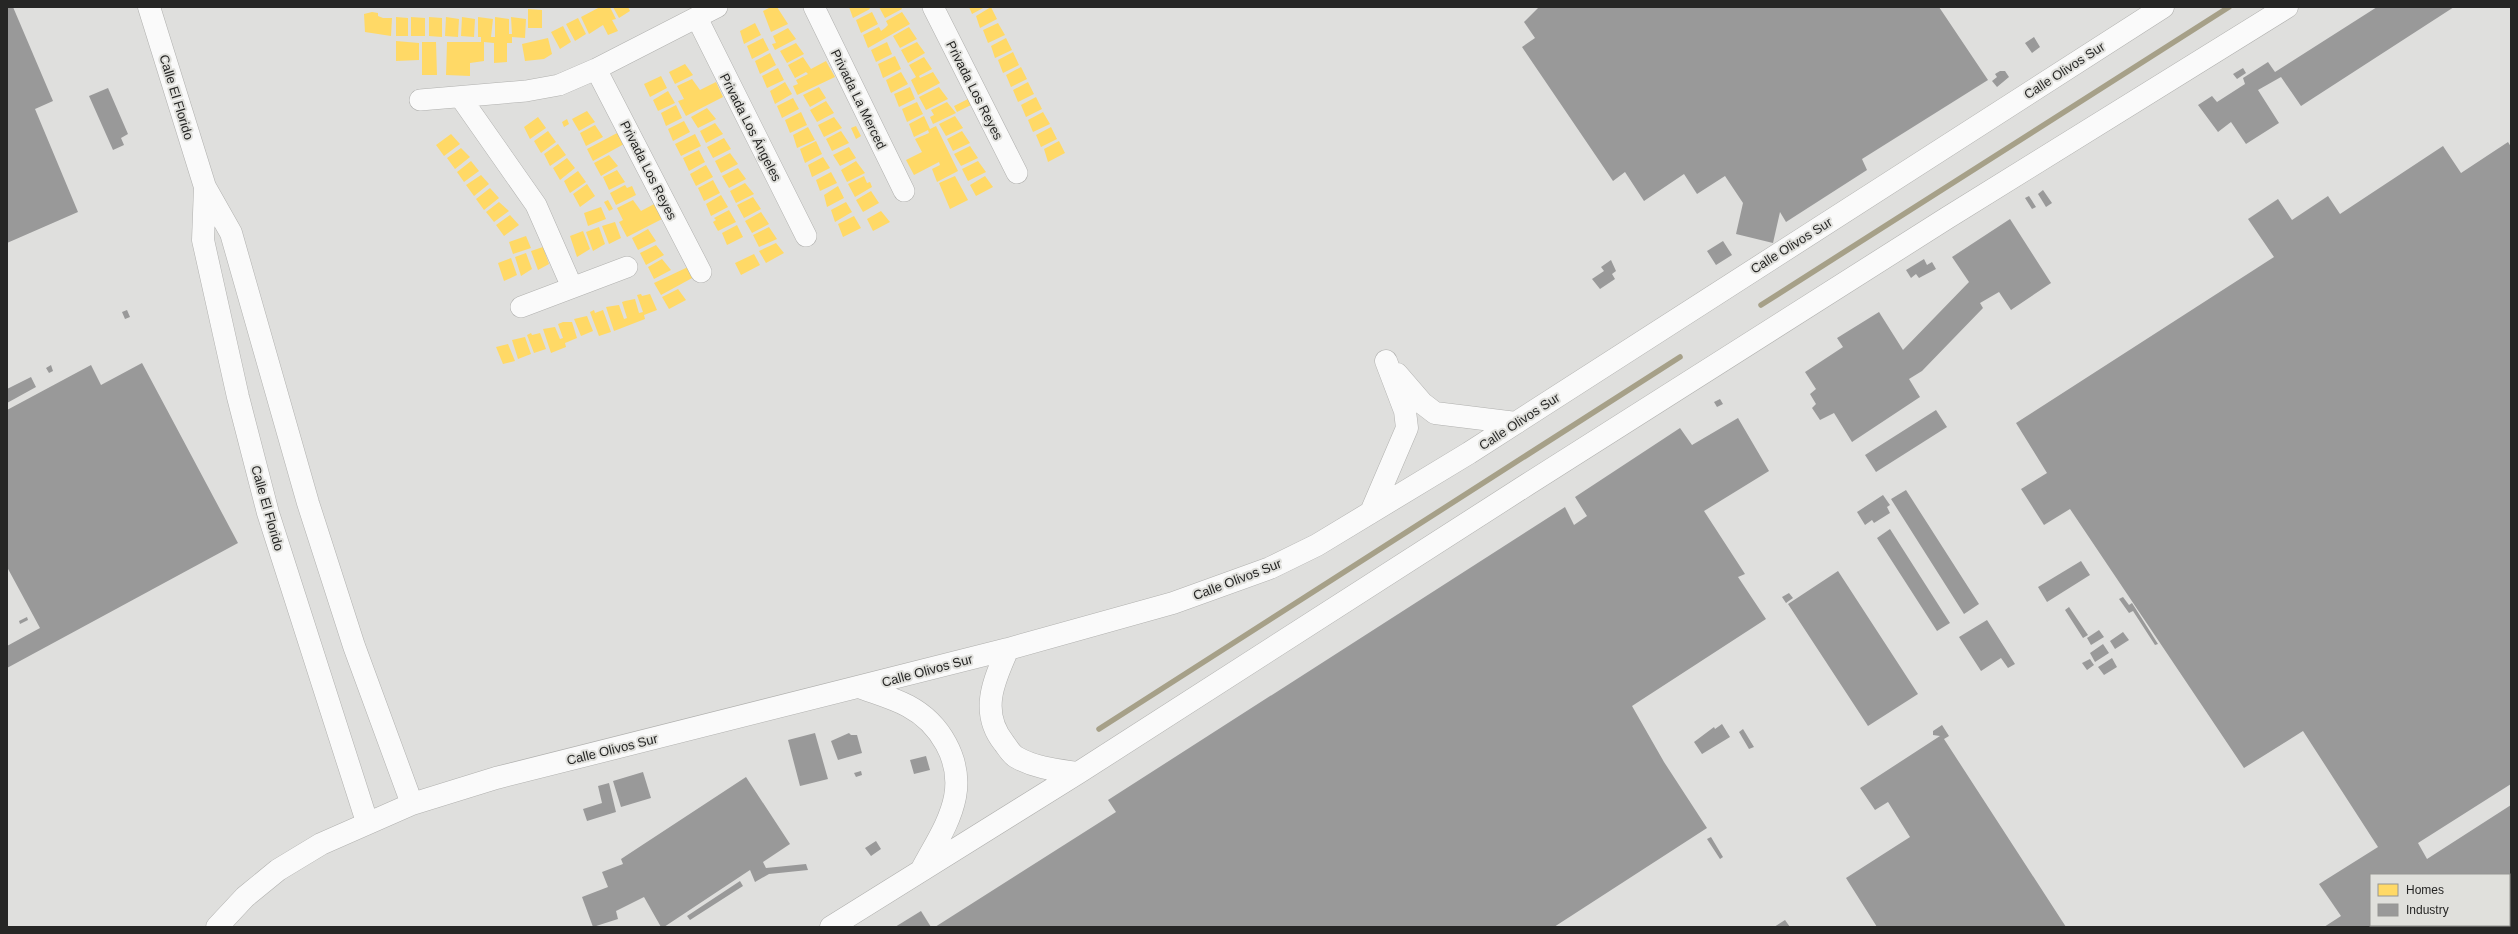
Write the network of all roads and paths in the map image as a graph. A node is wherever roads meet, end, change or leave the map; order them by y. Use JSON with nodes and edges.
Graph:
{"nodes":[{"id":1,"x":149,"y":7,"type":"edge"},
{"id":2,"x":718,"y":7,"type":"edge"},
{"id":3,"x":814,"y":7,"type":"edge"},
{"id":4,"x":933,"y":7,"type":"edge"},
{"id":5,"x":2162,"y":7,"type":"edge"},
{"id":6,"x":2287,"y":7,"type":"edge"},
{"id":7,"x":697,"y":18,"type":"junction"},
{"id":8,"x":596,"y":69,"type":"junction"},
{"id":9,"x":461,"y":98,"type":"junction"},
{"id":10,"x":420,"y":100,"type":"dead end"},
{"id":11,"x":1017,"y":172,"type":"dead end"},
{"id":12,"x":205,"y":187,"type":"junction"},
{"id":13,"x":904,"y":191,"type":"dead end"},
{"id":14,"x":806,"y":236,"type":"dead end"},
{"id":15,"x":627,"y":267,"type":"dead end"},
{"id":16,"x":701,"y":272,"type":"dead end"},
{"id":17,"x":572,"y":287,"type":"junction"},
{"id":18,"x":521,"y":307,"type":"dead end"},
{"id":19,"x":1435,"y":413,"type":"junction"},
{"id":20,"x":1516,"y":422,"type":"junction"},
{"id":21,"x":1407,"y":428,"type":"junction"},
{"id":22,"x":1371,"y":512,"type":"junction"},
{"id":23,"x":1008,"y":649,"type":"junction"},
{"id":24,"x":859,"y":688,"type":"junction"},
{"id":25,"x":1078,"y":773,"type":"junction"},
{"id":26,"x":412,"y":804,"type":"junction"},
{"id":27,"x":367,"y":822,"type":"junction"},
{"id":28,"x":921,"y":870,"type":"junction"},
{"id":29,"x":217,"y":927,"type":"edge"},
{"id":30,"x":831,"y":927,"type":"edge"}],
"edges":[{"from":1,"to":12,"type":"main road","name":"Calle El Florido"},
{"from":2,"to":7,"type":"street"},
{"from":3,"to":13,"type":"street","name":"Privada La Merced"},
{"from":4,"to":11,"type":"street","name":"Privada Los Reyes"},
{"from":5,"to":20,"type":"main road","name":"Calle Olivos Sur"},
{"from":6,"to":25,"type":"main road"},
{"from":7,"to":8,"type":"street"},
{"from":7,"to":14,"type":"street","name":"Privada Los Ángeles"},
{"from":8,"to":9,"type":"street"},
{"from":8,"to":16,"type":"street","name":"Privada Los Reyes"},
{"from":9,"to":10,"type":"street"},
{"from":9,"to":17,"type":"street"},
{"from":12,"to":26,"type":"main road","name":"Calle El Florido"},
{"from":12,"to":27,"type":"main road","name":"Calle El Florido"},
{"from":15,"to":17,"type":"street"},
{"from":17,"to":18,"type":"street"},
{"from":19,"to":20,"type":"main road"},
{"from":19,"to":21,"type":"main road"},
{"from":19,"to":21,"type":"main road"},
{"from":20,"to":22,"type":"main road","name":"Calle Olivos Sur"},
{"from":21,"to":22,"type":"main road"},
{"from":22,"to":23,"type":"main road","name":"Calle Olivos Sur"},
{"from":23,"to":24,"type":"main road","name":"Calle Olivos Sur"},
{"from":23,"to":25,"type":"main road"},
{"from":24,"to":26,"type":"main road","name":"Calle Olivos Sur"},
{"from":24,"to":28,"type":"main road"},
{"from":25,"to":28,"type":"main road"},
{"from":26,"to":27,"type":"main road","name":"Calle Olivos Sur"},
{"from":27,"to":29,"type":"main road","name":"Calle Olivos Sur"},
{"from":28,"to":30,"type":"main road"}]}
